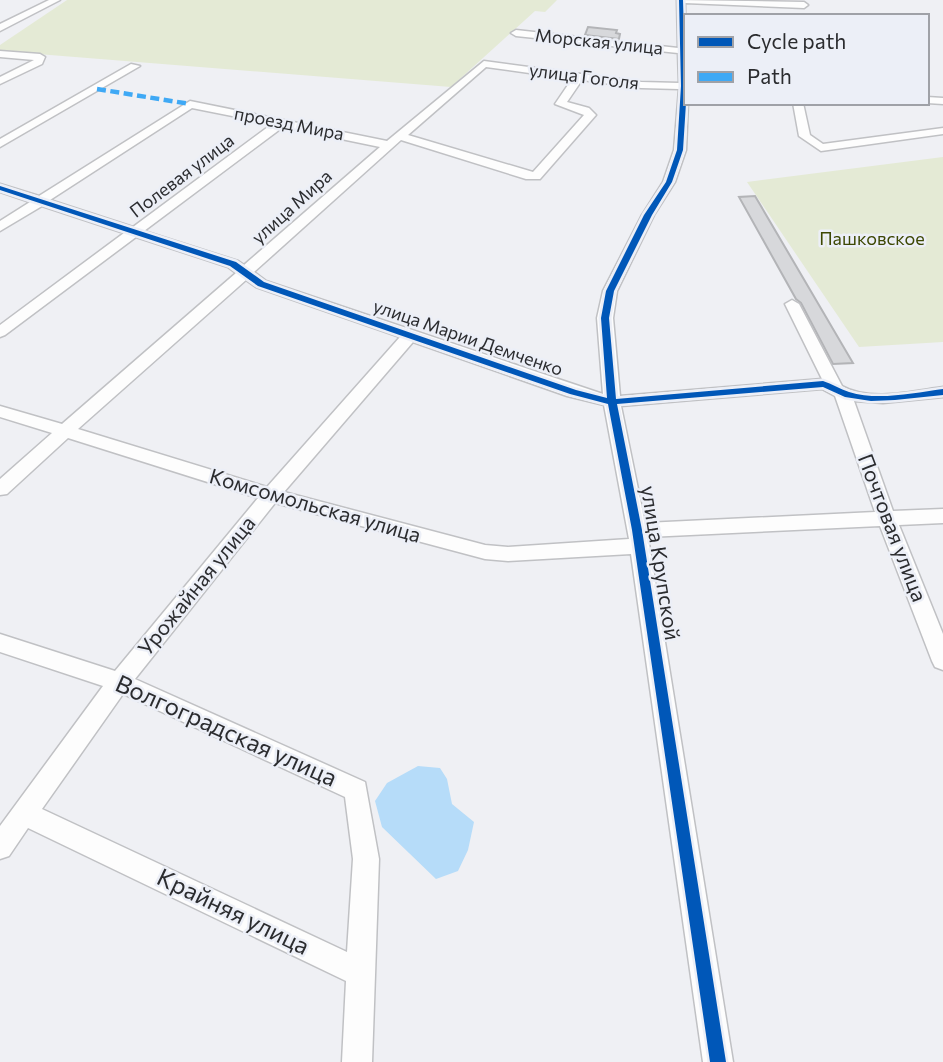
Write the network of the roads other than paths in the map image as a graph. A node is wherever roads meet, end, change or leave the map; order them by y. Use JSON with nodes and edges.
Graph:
{"nodes":[{"id":1,"x":56,"y":0,"type":"edge"},
{"id":2,"x":681,"y":0,"type":"edge"},
{"id":3,"x":804,"y":5,"type":"dead end"},
{"id":4,"x":0,"y":16,"type":"edge"},
{"id":5,"x":26,"y":16,"type":"junction"},
{"id":6,"x":0,"y":28,"type":"edge"},
{"id":7,"x":516,"y":33,"type":"dead end"},
{"id":8,"x":683,"y":44,"type":"edge"},
{"id":9,"x":0,"y":54,"type":"edge"},
{"id":10,"x":484,"y":64,"type":"joint"},
{"id":11,"x":684,"y":65,"type":"edge"},
{"id":12,"x":135,"y":66,"type":"dead end"},
{"id":13,"x":578,"y":78,"type":"junction"},
{"id":14,"x":0,"y":81,"type":"edge"},
{"id":15,"x":684,"y":86,"type":"edge"},
{"id":16,"x":684,"y":104,"type":"edge"},
{"id":17,"x":798,"y":105,"type":"edge"},
{"id":18,"x":282,"y":122,"type":"junction"},
{"id":19,"x":943,"y":131,"type":"edge"},
{"id":20,"x":394,"y":140,"type":"junction"},
{"id":21,"x":0,"y":144,"type":"edge"},
{"id":22,"x":0,"y":188,"type":"edge"},
{"id":23,"x":41,"y":201,"type":"junction"},
{"id":24,"x":0,"y":227,"type":"edge"},
{"id":25,"x":136,"y":232,"type":"junction"},
{"id":26,"x":245,"y":273,"type":"junction"},
{"id":27,"x":792,"y":304,"type":"dead end"},
{"id":28,"x":0,"y":332,"type":"edge"},
{"id":29,"x":409,"y":337,"type":"junction"},
{"id":30,"x":839,"y":390,"type":"junction"},
{"id":31,"x":943,"y":392,"type":"edge"},
{"id":32,"x":612,"y":402,"type":"junction"},
{"id":33,"x":0,"y":411,"type":"edge"},
{"id":34,"x":67,"y":431,"type":"junction"},
{"id":35,"x":0,"y":489,"type":"edge"},
{"id":36,"x":271,"y":495,"type":"junction"},
{"id":37,"x":943,"y":516,"type":"edge"},
{"id":38,"x":886,"y":517,"type":"junction"},
{"id":39,"x":638,"y":538,"type":"junction"},
{"id":40,"x":0,"y":643,"type":"edge"},
{"id":41,"x":943,"y":661,"type":"edge"},
{"id":42,"x":119,"y":682,"type":"junction"},
{"id":43,"x":25,"y":814,"type":"junction"},
{"id":44,"x":0,"y":847,"type":"edge"},
{"id":45,"x":360,"y":973,"type":"junction"},
{"id":46,"x":357,"y":1062,"type":"edge"},
{"id":47,"x":718,"y":1062,"type":"edge"}],
"edges":[{"from":1,"to":5,"type":"street"},
{"from":2,"to":3,"type":"street"},
{"from":2,"to":8,"type":"street"},
{"from":4,"to":5,"type":"street"},
{"from":5,"to":6,"type":"street"},
{"from":7,"to":8,"type":"street","name":"Морская улица"},
{"from":8,"to":11,"type":"street"},
{"from":9,"to":14,"type":"street"},
{"from":10,"to":13,"type":"street","name":"улица Гоголя"},
{"from":10,"to":20,"type":"street","name":"улица Мира"},
{"from":12,"to":21,"type":"street"},
{"from":13,"to":15,"type":"street","name":"улица Гоголя"},
{"from":13,"to":20,"type":"street","name":"проезд Мира"},
{"from":16,"to":32,"type":"street","name":"улица Крупской"},
{"from":17,"to":19,"type":"street"},
{"from":18,"to":20,"type":"street","name":"проезд Мира"},
{"from":18,"to":23,"type":"street","name":"проезд Мира"},
{"from":18,"to":25,"type":"street","name":"Полевая улица"},
{"from":20,"to":26,"type":"street","name":"улица Мира"},
{"from":22,"to":23,"type":"street","name":"улица Марии Демченко"},
{"from":23,"to":24,"type":"street"},
{"from":23,"to":25,"type":"street","name":"улица Марии Демченко"},
{"from":25,"to":26,"type":"street","name":"улица Марии Демченко"},
{"from":25,"to":28,"type":"street","name":"Полевая улица"},
{"from":26,"to":29,"type":"street","name":"улица Марии Демченко"},
{"from":26,"to":34,"type":"street","name":"улица Мира"},
{"from":27,"to":30,"type":"street","name":"Почтовая улица"},
{"from":29,"to":32,"type":"street","name":"улица Марии Демченко"},
{"from":29,"to":36,"type":"street","name":"Урожайная улица"},
{"from":30,"to":31,"type":"street","name":"улица Марии Демченко"},
{"from":30,"to":32,"type":"street","name":"улица Марии Демченко"},
{"from":30,"to":38,"type":"street","name":"Почтовая улица"},
{"from":32,"to":39,"type":"street","name":"улица Крупской"},
{"from":33,"to":34,"type":"street","name":"Комсомольская улица"},
{"from":34,"to":35,"type":"street","name":"улица Мира"},
{"from":34,"to":36,"type":"street","name":"Комсомольская улица"},
{"from":36,"to":39,"type":"street","name":"Комсомольская улица"},
{"from":36,"to":42,"type":"street","name":"Урожайная улица"},
{"from":37,"to":38,"type":"street","name":"Комсомольская улица"},
{"from":38,"to":39,"type":"street","name":"Комсомольская улица"},
{"from":38,"to":41,"type":"street","name":"Почтовая улица"},
{"from":39,"to":47,"type":"street","name":"улица Крупской"},
{"from":40,"to":42,"type":"street","name":"Волгоградская улица"},
{"from":42,"to":43,"type":"street","name":"Урожайная улица"},
{"from":42,"to":45,"type":"street","name":"Волгоградская улица"},
{"from":43,"to":44,"type":"street","name":"Урожайная улица"},
{"from":43,"to":45,"type":"street","name":"Крайняя улица"},
{"from":45,"to":46,"type":"street"}]}
